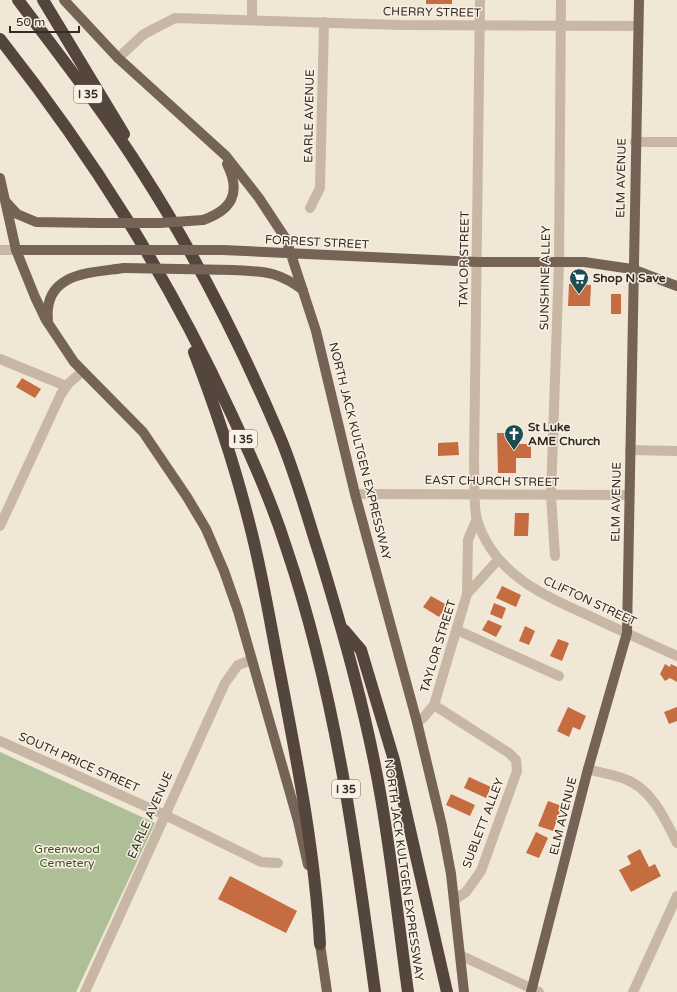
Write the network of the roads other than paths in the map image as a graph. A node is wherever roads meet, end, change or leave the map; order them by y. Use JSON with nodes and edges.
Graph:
{"nodes":[{"id":1,"x":18,"y":0,"type":"edge"},
{"id":2,"x":43,"y":0,"type":"edge"},
{"id":3,"x":64,"y":0,"type":"edge"},
{"id":4,"x":252,"y":0,"type":"edge"},
{"id":5,"x":480,"y":0,"type":"edge"},
{"id":6,"x":561,"y":0,"type":"edge"},
{"id":7,"x":639,"y":0,"type":"edge"},
{"id":8,"x":252,"y":20,"type":"junction"},
{"id":9,"x":324,"y":22,"type":"junction"},
{"id":10,"x":480,"y":25,"type":"junction"},
{"id":11,"x":561,"y":26,"type":"junction"},
{"id":12,"x":638,"y":26,"type":"junction"},
{"id":13,"x":0,"y":39,"type":"edge"},
{"id":14,"x":118,"y":58,"type":"junction"},
{"id":15,"x":635,"y":142,"type":"junction"},
{"id":16,"x":677,"y":142,"type":"edge"},
{"id":17,"x":221,"y":151,"type":"junction"},
{"id":18,"x":0,"y":178,"type":"edge"},
{"id":19,"x":154,"y":191,"type":"junction"},
{"id":20,"x":5,"y":201,"type":"junction"},
{"id":21,"x":310,"y":208,"type":"dead end"},
{"id":22,"x":0,"y":250,"type":"edge"},
{"id":23,"x":16,"y":250,"type":"junction"},
{"id":24,"x":292,"y":254,"type":"junction"},
{"id":25,"x":477,"y":262,"type":"junction"},
{"id":26,"x":559,"y":263,"type":"junction"},
{"id":27,"x":632,"y":269,"type":"junction"},
{"id":28,"x":677,"y":286,"type":"edge"},
{"id":29,"x":303,"y":290,"type":"junction"},
{"id":30,"x":172,"y":294,"type":"junction"},
{"id":31,"x":48,"y":324,"type":"junction"},
{"id":32,"x":0,"y":359,"type":"edge"},
{"id":33,"x":83,"y":371,"type":"junction"},
{"id":34,"x":66,"y":386,"type":"junction"},
{"id":35,"x":630,"y":450,"type":"junction"},
{"id":36,"x":677,"y":451,"type":"edge"},
{"id":37,"x":355,"y":494,"type":"junction"},
{"id":38,"x":476,"y":495,"type":"junction"},
{"id":39,"x":551,"y":495,"type":"junction"},
{"id":40,"x":629,"y":495,"type":"junction"},
{"id":41,"x":477,"y":518,"type":"junction"},
{"id":42,"x":0,"y":526,"type":"edge"},
{"id":43,"x":555,"y":556,"type":"dead end"},
{"id":44,"x":498,"y":560,"type":"junction"},
{"id":45,"x":467,"y":594,"type":"junction"},
{"id":46,"x":342,"y":628,"type":"junction"},
{"id":47,"x":457,"y":630,"type":"junction"},
{"id":48,"x":627,"y":633,"type":"junction"},
{"id":49,"x":677,"y":656,"type":"edge"},
{"id":50,"x":251,"y":660,"type":"junction"},
{"id":51,"x":558,"y":676,"type":"dead end"},
{"id":52,"x":434,"y":705,"type":"junction"},
{"id":53,"x":417,"y":722,"type":"junction"},
{"id":54,"x":0,"y":741,"type":"edge"},
{"id":55,"x":588,"y":770,"type":"junction"},
{"id":56,"x":165,"y":815,"type":"junction"},
{"id":57,"x":677,"y":843,"type":"edge"},
{"id":58,"x":278,"y":863,"type":"dead end"},
{"id":59,"x":677,"y":896,"type":"edge"},
{"id":60,"x":454,"y":900,"type":"junction"},
{"id":61,"x":320,"y":944,"type":"junction"},
{"id":62,"x":460,"y":955,"type":"junction"},
{"id":63,"x":534,"y":991,"type":"edge"},
{"id":64,"x":85,"y":992,"type":"edge"},
{"id":65,"x":327,"y":992,"type":"edge"},
{"id":66,"x":375,"y":992,"type":"edge"},
{"id":67,"x":408,"y":992,"type":"edge"},
{"id":68,"x":447,"y":992,"type":"edge"},
{"id":69,"x":464,"y":992,"type":"edge"},
{"id":70,"x":633,"y":992,"type":"edge"}],
"edges":[{"from":1,"to":19,"type":"highway","name":"NORTH JACK KULTGEN EXPRESSWAY","number":"I 35"},
{"from":2,"to":19,"type":"highway"},
{"from":3,"to":14,"type":"main road","name":"NORTH JACK KULTGEN EXPRESSWAY"},
{"from":4,"to":8,"type":"street"},
{"from":5,"to":10,"type":"street","name":"TAYLOR STREET"},
{"from":6,"to":11,"type":"street","name":"SUNSHINE ALLEY"},
{"from":7,"to":12,"type":"main road","name":"ELM AVENUE"},
{"from":8,"to":9,"type":"street","name":"CHERRY STREET"},
{"from":8,"to":14,"type":"street","name":"CHERRY STREET"},
{"from":9,"to":10,"type":"street","name":"CHERRY STREET"},
{"from":9,"to":21,"type":"street","name":"EARLE AVENUE"},
{"from":10,"to":11,"type":"street","name":"CHERRY STREET"},
{"from":10,"to":25,"type":"street","name":"TAYLOR STREET"},
{"from":11,"to":12,"type":"street","name":"CHERRY STREET"},
{"from":11,"to":26,"type":"street","name":"SUNSHINE ALLEY"},
{"from":12,"to":15,"type":"main road","name":"ELM AVENUE"},
{"from":13,"to":30,"type":"highway","number":"I 35"},
{"from":14,"to":17,"type":"main road","name":"NORTH JACK KULTGEN EXPRESSWAY"},
{"from":15,"to":16,"type":"street"},
{"from":15,"to":27,"type":"main road","name":"ELM AVENUE"},
{"from":17,"to":20,"type":"main road","bridge":true},
{"from":17,"to":24,"type":"main road","name":"NORTH JACK KULTGEN EXPRESSWAY"},
{"from":18,"to":20,"type":"main road"},
{"from":19,"to":46,"type":"highway","name":"NORTH JACK KULTGEN EXPRESSWAY","number":"I 35"},
{"from":20,"to":23,"type":"main road"},
{"from":22,"to":23,"type":"street","name":"FORREST STREET"},
{"from":23,"to":24,"type":"main road","name":"FORREST STREET","bridge":true},
{"from":23,"to":31,"type":"main road"},
{"from":24,"to":25,"type":"main road","name":"FORREST STREET"},
{"from":24,"to":29,"type":"main road","name":"NORTH JACK KULTGEN EXPRESSWAY"},
{"from":25,"to":26,"type":"main road","name":"FORREST STREET"},
{"from":25,"to":38,"type":"street","name":"TAYLOR STREET"},
{"from":26,"to":27,"type":"main road","name":"FORREST STREET"},
{"from":26,"to":39,"type":"street","name":"SUNSHINE ALLEY"},
{"from":27,"to":28,"type":"main road","name":"FORREST STREET"},
{"from":27,"to":35,"type":"main road","name":"ELM AVENUE"},
{"from":29,"to":31,"type":"main road","bridge":true},
{"from":29,"to":37,"type":"main road","name":"NORTH JACK KULTGEN EXPRESSWAY"},
{"from":30,"to":61,"type":"highway"},
{"from":30,"to":66,"type":"highway","number":"I 35"},
{"from":31,"to":33,"type":"main road"},
{"from":32,"to":34,"type":"street"},
{"from":33,"to":34,"type":"street"},
{"from":33,"to":50,"type":"main road"},
{"from":34,"to":42,"type":"street"},
{"from":35,"to":36,"type":"street"},
{"from":35,"to":40,"type":"main road","name":"ELM AVENUE"},
{"from":37,"to":38,"type":"street","name":"EAST CHURCH STREET"},
{"from":37,"to":53,"type":"main road","name":"NORTH JACK KULTGEN EXPRESSWAY"},
{"from":38,"to":39,"type":"street","name":"EAST CHURCH STREET"},
{"from":38,"to":41,"type":"street","name":"TAYLOR STREET"},
{"from":39,"to":40,"type":"street","name":"EAST CHURCH STREET"},
{"from":39,"to":43,"type":"street","name":"SUNSHINE ALLEY"},
{"from":40,"to":48,"type":"main road","name":"ELM AVENUE"},
{"from":41,"to":44,"type":"street","name":"TAYLOR STREET"},
{"from":41,"to":45,"type":"street","name":"TAYLOR STREET"},
{"from":44,"to":45,"type":"street","name":"TAYLOR STREET"},
{"from":44,"to":48,"type":"street","name":"CLIFTON STREET"},
{"from":45,"to":47,"type":"street","name":"TAYLOR STREET"},
{"from":46,"to":67,"type":"highway","name":"NORTH JACK KULTGEN EXPRESSWAY","number":"I 35"},
{"from":46,"to":68,"type":"highway"},
{"from":47,"to":51,"type":"street"},
{"from":47,"to":52,"type":"street","name":"TAYLOR STREET"},
{"from":48,"to":49,"type":"street","name":"CLIFTON STREET"},
{"from":48,"to":55,"type":"main road","name":"ELM AVENUE"},
{"from":50,"to":56,"type":"street","name":"EARLE AVENUE"},
{"from":50,"to":61,"type":"main road"},
{"from":52,"to":53,"type":"street","name":"TAYLOR STREET"},
{"from":52,"to":60,"type":"street","name":"SUBLETT ALLEY"},
{"from":53,"to":60,"type":"main road","name":"NORTH JACK KULTGEN EXPRESSWAY"},
{"from":54,"to":56,"type":"street","name":"SOUTH PRICE STREET"},
{"from":55,"to":57,"type":"street"},
{"from":55,"to":63,"type":"main road","name":"ELM AVENUE"},
{"from":56,"to":58,"type":"street","name":"SOUTH PRICE STREET"},
{"from":56,"to":64,"type":"street","name":"EARLE AVENUE"},
{"from":59,"to":70,"type":"street"},
{"from":60,"to":62,"type":"main road","name":"NORTH JACK KULTGEN EXPRESSWAY"},
{"from":61,"to":65,"type":"main road"},
{"from":62,"to":63,"type":"street"},
{"from":62,"to":69,"type":"main road","name":"NORTH JACK KULTGEN EXPRESSWAY"}]}
